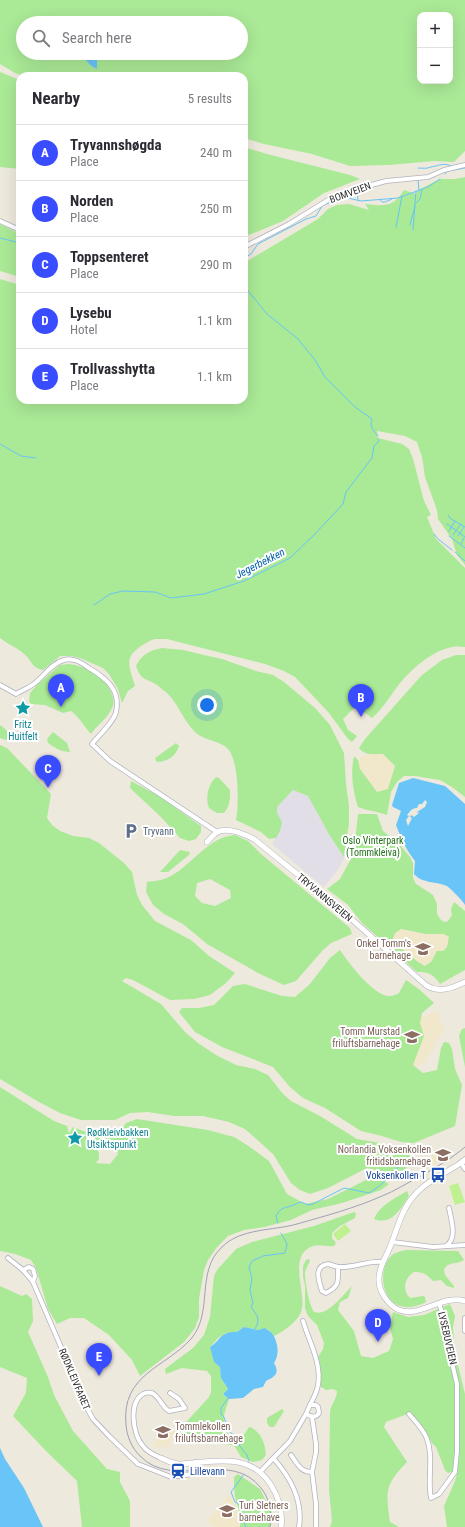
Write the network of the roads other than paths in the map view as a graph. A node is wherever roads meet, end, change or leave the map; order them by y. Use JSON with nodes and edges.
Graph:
{"nodes":[{"id":1,"x":465,"y":165,"type":"edge"},
{"id":2,"x":0,"y":221,"type":"edge"},
{"id":3,"x":16,"y":228,"type":"edge"},
{"id":4,"x":248,"y":245,"type":"edge"},
{"id":5,"x":0,"y":685,"type":"edge"},
{"id":6,"x":217,"y":832,"type":"junction"},
{"id":7,"x":207,"y":842,"type":"dead end"},
{"id":8,"x":465,"y":982,"type":"edge"},
{"id":9,"x":463,"y":1162,"type":"edge"},
{"id":10,"x":465,"y":1169,"type":"edge"},
{"id":11,"x":449,"y":1208,"type":"dead end"},
{"id":12,"x":392,"y":1242,"type":"junction"},
{"id":13,"x":445,"y":1246,"type":"junction"},
{"id":14,"x":465,"y":1246,"type":"edge"},
{"id":15,"x":8,"y":1258,"type":"dead end"},
{"id":16,"x":383,"y":1262,"type":"junction"},
{"id":17,"x":338,"y":1267,"type":"junction"},
{"id":18,"x":23,"y":1270,"type":"junction"},
{"id":19,"x":33,"y":1282,"type":"junction"},
{"id":20,"x":465,"y":1301,"type":"edge"},
{"id":21,"x":440,"y":1303,"type":"junction"},
{"id":22,"x":465,"y":1318,"type":"edge"},
{"id":23,"x":304,"y":1321,"type":"dead end"},
{"id":24,"x":465,"y":1331,"type":"edge"},
{"id":25,"x":170,"y":1393,"type":"dead end"},
{"id":26,"x":310,"y":1405,"type":"junction"},
{"id":27,"x":306,"y":1414,"type":"junction"},
{"id":28,"x":409,"y":1414,"type":"dead end"},
{"id":29,"x":312,"y":1417,"type":"junction"},
{"id":30,"x":291,"y":1455,"type":"dead end"},
{"id":31,"x":161,"y":1458,"type":"joint"},
{"id":32,"x":274,"y":1459,"type":"junction"},
{"id":33,"x":195,"y":1462,"type":"junction"},
{"id":34,"x":260,"y":1472,"type":"junction"},
{"id":35,"x":312,"y":1472,"type":"junction"},
{"id":36,"x":281,"y":1527,"type":"edge"},
{"id":37,"x":299,"y":1527,"type":"edge"},
{"id":38,"x":316,"y":1527,"type":"edge"}],
"edges":[{"from":1,"to":4,"type":"street","name":"BOMVEIEN"},
{"from":2,"to":3,"type":"street"},
{"from":5,"to":6,"type":"street"},
{"from":6,"to":7,"type":"street"},
{"from":6,"to":8,"type":"street","name":"TRYVANNSVEIEN"},
{"from":9,"to":10,"type":"street"},
{"from":9,"to":12,"type":"street"},
{"from":11,"to":13,"type":"street"},
{"from":12,"to":13,"type":"street"},
{"from":12,"to":16,"type":"street"},
{"from":13,"to":14,"type":"street"},
{"from":15,"to":18,"type":"street","name":"RØDKLEIVFARET"},
{"from":16,"to":17,"type":"street"},
{"from":16,"to":21,"type":"street"},
{"from":17,"to":17,"type":"street"},
{"from":18,"to":19,"type":"street","name":"RØDKLEIVFARET"},
{"from":18,"to":19,"type":"street","name":"RØDKLEIVFARET"},
{"from":19,"to":33,"type":"street","name":"RØDKLEIVFARET"},
{"from":20,"to":21,"type":"street"},
{"from":21,"to":28,"type":"street","name":"LYSEBUVEIEN"},
{"from":22,"to":24,"type":"street"},
{"from":23,"to":26,"type":"street"},
{"from":25,"to":31,"type":"street"},
{"from":26,"to":27,"type":"street"},
{"from":26,"to":29,"type":"street"},
{"from":27,"to":29,"type":"street"},
{"from":27,"to":32,"type":"street"},
{"from":29,"to":35,"type":"street"},
{"from":30,"to":35,"type":"street"},
{"from":31,"to":33,"type":"street"},
{"from":32,"to":34,"type":"street"},
{"from":32,"to":37,"type":"street"},
{"from":33,"to":34,"type":"street"},
{"from":34,"to":36,"type":"street"},
{"from":35,"to":38,"type":"street"}]}
